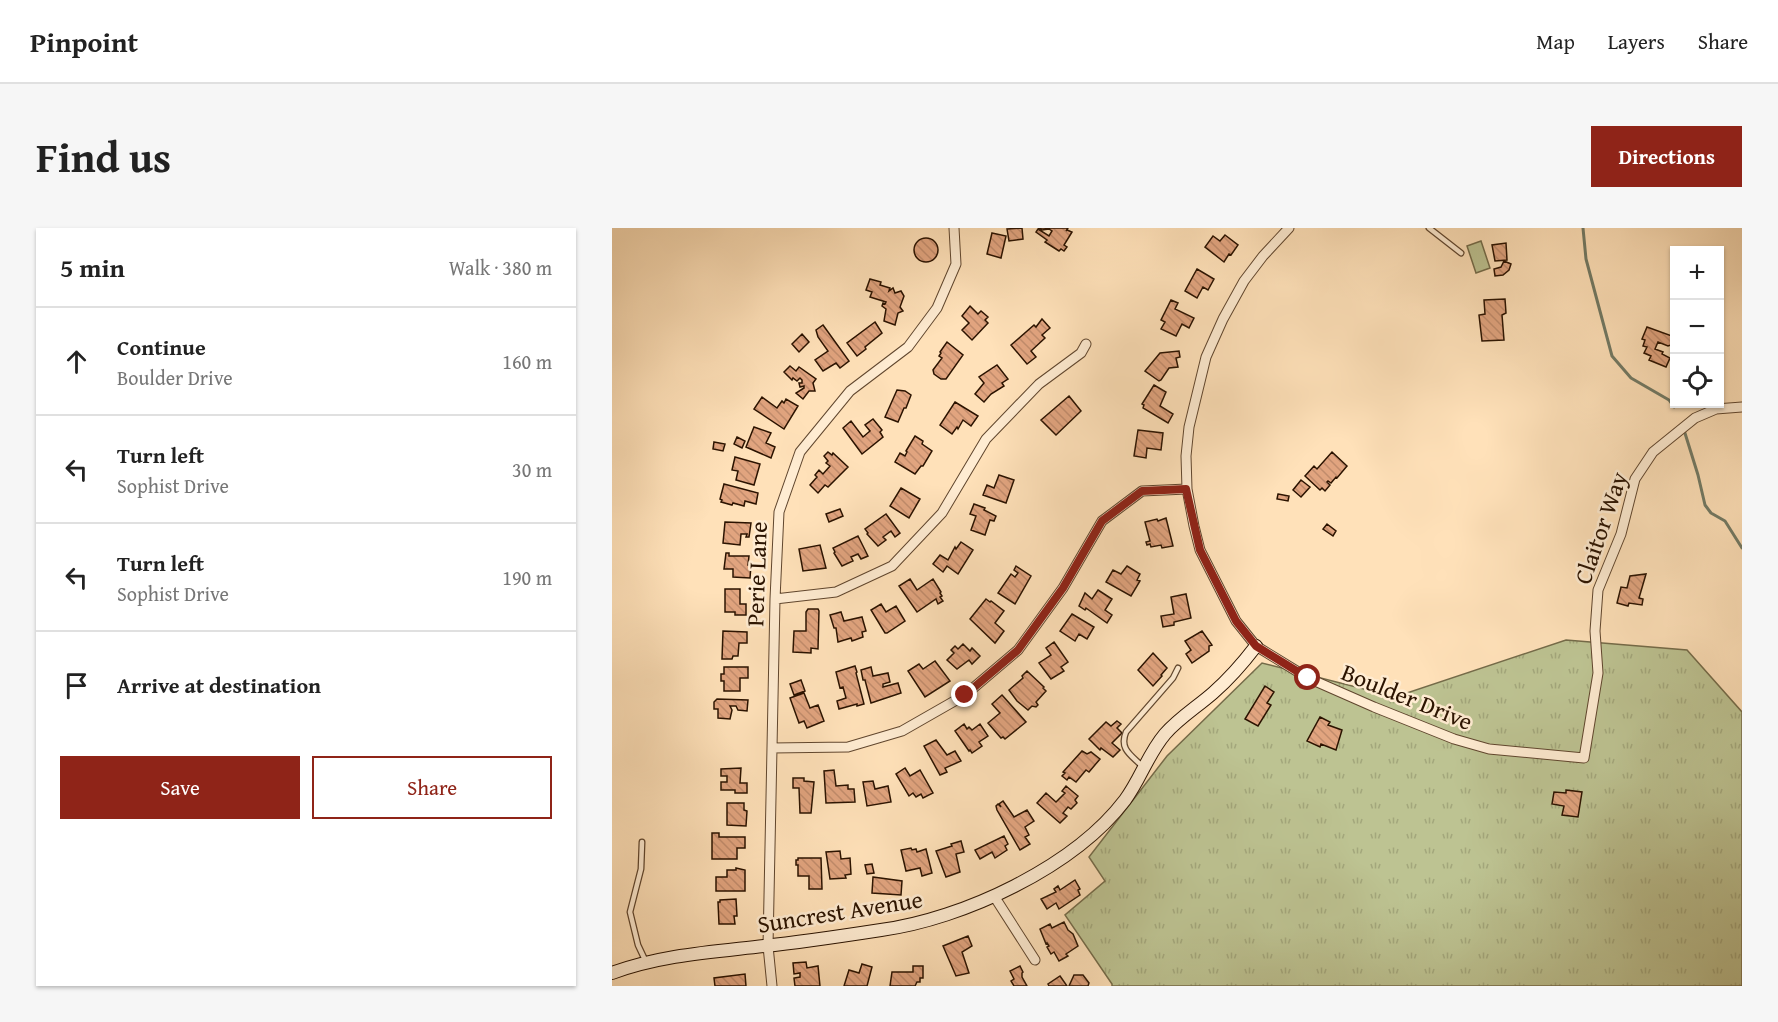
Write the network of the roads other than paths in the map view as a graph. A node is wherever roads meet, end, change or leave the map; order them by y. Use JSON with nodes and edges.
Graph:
{"nodes":[{"id":1,"x":954,"y":228,"type":"edge"},
{"id":2,"x":1289,"y":228,"type":"edge"},
{"id":3,"x":1429,"y":228,"type":"edge"},
{"id":4,"x":1461,"y":253,"type":"dead end"},
{"id":5,"x":1086,"y":344,"type":"dead end"},
{"id":6,"x":1742,"y":407,"type":"edge"},
{"id":7,"x":1186,"y":489,"type":"junction"},
{"id":8,"x":775,"y":599,"type":"junction"},
{"id":9,"x":1256,"y":646,"type":"junction"},
{"id":10,"x":1178,"y":668,"type":"dead end"},
{"id":11,"x":772,"y":748,"type":"junction"},
{"id":12,"x":1584,"y":759,"type":"joint"},
{"id":13,"x":1144,"y":768,"type":"junction"},
{"id":14,"x":642,"y":842,"type":"dead end"},
{"id":15,"x":994,"y":896,"type":"junction"},
{"id":16,"x":768,"y":946,"type":"junction"},
{"id":17,"x":1035,"y":960,"type":"dead end"},
{"id":18,"x":646,"y":962,"type":"junction"},
{"id":19,"x":612,"y":973,"type":"edge"},
{"id":20,"x":772,"y":986,"type":"edge"}],
"edges":[{"from":1,"to":8,"type":"street","name":"Perie Lane"},
{"from":2,"to":7,"type":"street","name":"Boulder Drive"},
{"from":3,"to":4,"type":"lane"},
{"from":5,"to":8,"type":"street"},
{"from":6,"to":12,"type":"street","name":"Claitor Way"},
{"from":7,"to":9,"type":"street","name":"Boulder Drive"},
{"from":7,"to":11,"type":"street"},
{"from":8,"to":11,"type":"street","name":"Perie Lane"},
{"from":9,"to":12,"type":"street","name":"Boulder Drive"},
{"from":9,"to":13,"type":"street","name":"Suncrest Avenue"},
{"from":10,"to":13,"type":"lane"},
{"from":11,"to":16,"type":"street","name":"Perie Lane"},
{"from":13,"to":15,"type":"street","name":"Suncrest Avenue"},
{"from":14,"to":18,"type":"lane"},
{"from":15,"to":16,"type":"street","name":"Suncrest Avenue"},
{"from":15,"to":17,"type":"street"},
{"from":16,"to":18,"type":"street","name":"Suncrest Avenue"},
{"from":16,"to":20,"type":"street","name":"Perie Lane"},
{"from":18,"to":19,"type":"street","name":"Suncrest Avenue"}]}
